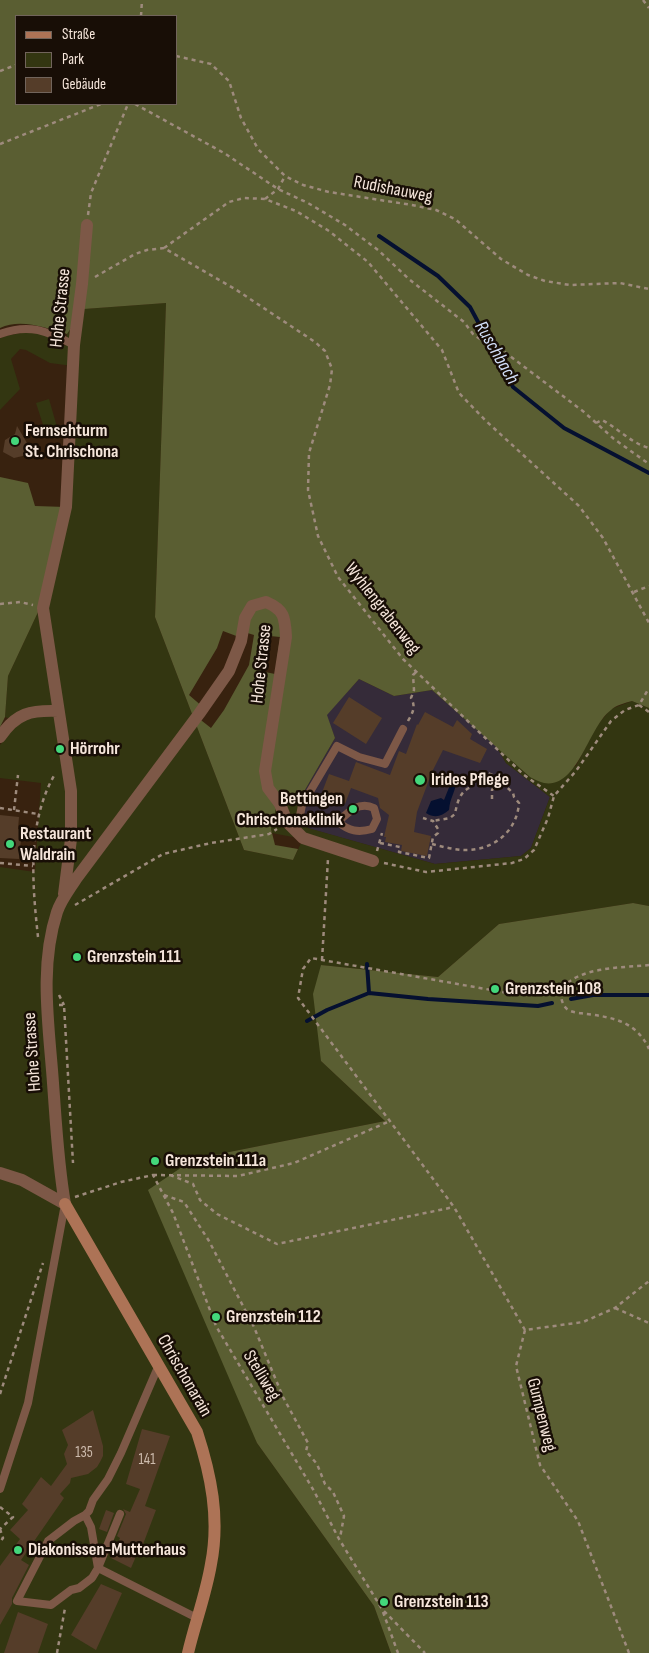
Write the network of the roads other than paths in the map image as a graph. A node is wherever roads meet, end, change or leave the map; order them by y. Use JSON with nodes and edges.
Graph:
{"nodes":[{"id":1,"x":86,"y":225,"type":"road end"},
{"id":2,"x":0,"y":334,"type":"edge"},
{"id":3,"x":74,"y":345,"type":"junction"},
{"id":4,"x":58,"y":711,"type":"junction"},
{"id":5,"x":403,"y":729,"type":"road end"},
{"id":6,"x":0,"y":737,"type":"edge"},
{"id":7,"x":293,"y":822,"type":"junction"},
{"id":8,"x":338,"y":822,"type":"junction"},
{"id":9,"x":373,"y":861,"type":"road end"},
{"id":10,"x":63,"y":898,"type":"junction"},
{"id":11,"x":0,"y":1173,"type":"edge"},
{"id":12,"x":69,"y":1198,"type":"junction"},
{"id":13,"x":158,"y":1367,"type":"junction"},
{"id":14,"x":0,"y":1489,"type":"edge"},
{"id":15,"x":120,"y":1514,"type":"dead end"},
{"id":16,"x":85,"y":1515,"type":"junction"},
{"id":17,"x":98,"y":1568,"type":"junction"},
{"id":18,"x":197,"y":1618,"type":"junction"},
{"id":19,"x":188,"y":1653,"type":"edge"}],
"edges":[{"from":1,"to":3,"type":"street","name":"Hohe Strasse"},
{"from":2,"to":3,"type":"lane"},
{"from":3,"to":4,"type":"street","name":"Hohe Strasse"},
{"from":4,"to":6,"type":"street"},
{"from":4,"to":10,"type":"street","name":"Hohe Strasse"},
{"from":5,"to":7,"type":"lane"},
{"from":7,"to":8,"type":"lane"},
{"from":7,"to":9,"type":"street","name":"Hohe Strasse"},
{"from":7,"to":10,"type":"street","name":"Hohe Strasse"},
{"from":8,"to":8,"type":"lane"},
{"from":10,"to":12,"type":"street","name":"Hohe Strasse"},
{"from":11,"to":12,"type":"street"},
{"from":12,"to":13,"type":"street","name":"Chrischonarain"},
{"from":12,"to":14,"type":"lane"},
{"from":13,"to":16,"type":"lane"},
{"from":13,"to":18,"type":"street","name":"Chrischonarain"},
{"from":15,"to":17,"type":"lane"},
{"from":16,"to":17,"type":"lane"},
{"from":16,"to":17,"type":"lane"},
{"from":17,"to":18,"type":"lane"},
{"from":18,"to":19,"type":"street","name":"Chrischonarain"}]}
